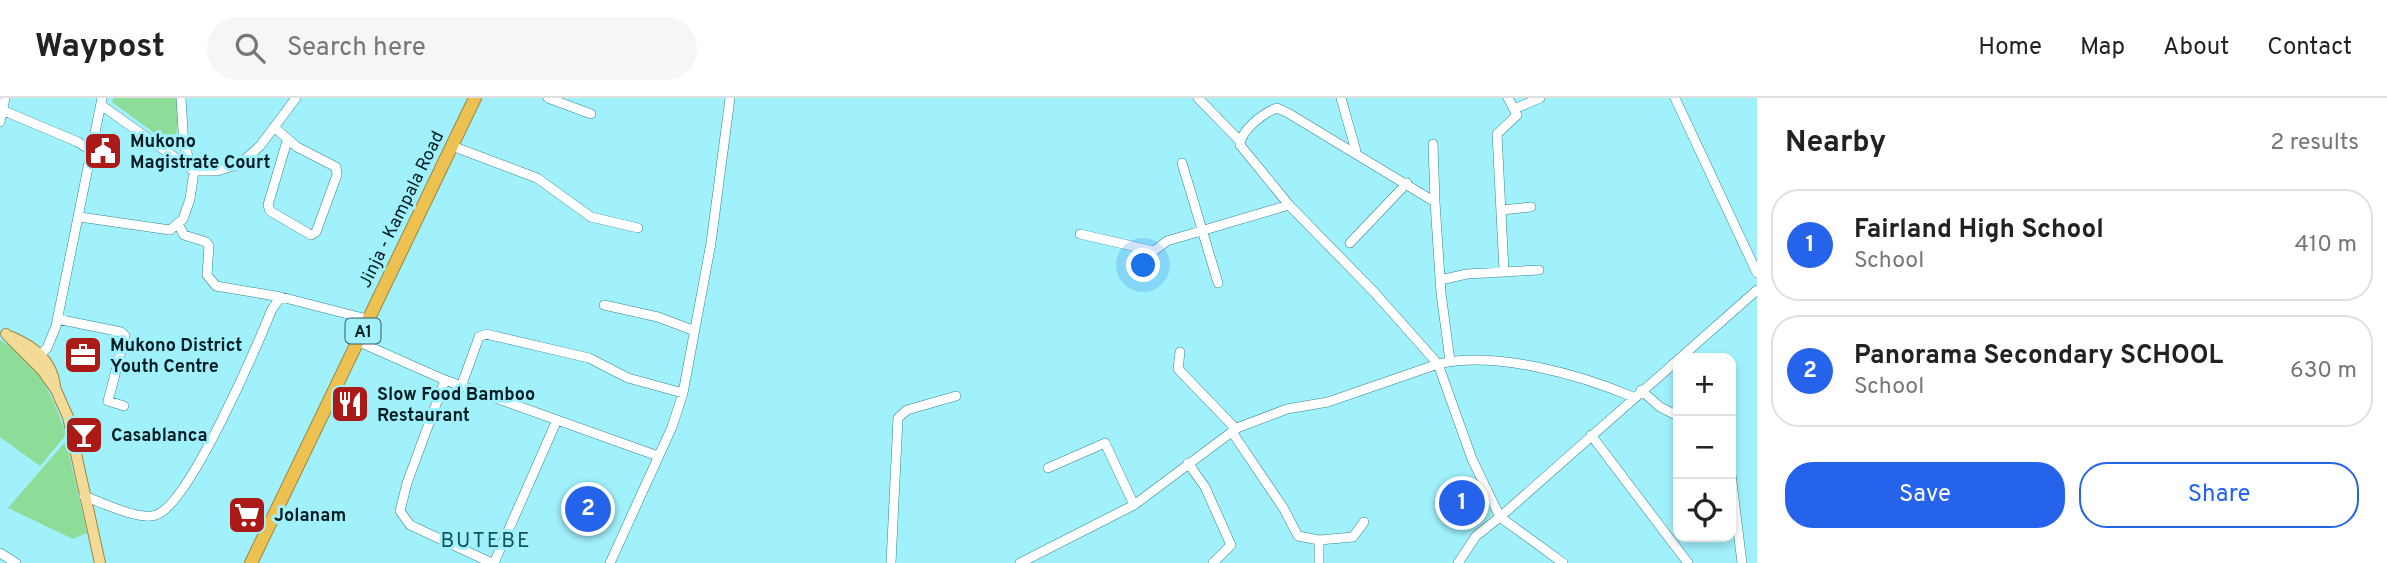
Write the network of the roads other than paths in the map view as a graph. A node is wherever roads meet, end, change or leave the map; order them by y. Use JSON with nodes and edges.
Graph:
{"nodes":[{"id":1,"x":5,"y":98,"type":"edge"},
{"id":2,"x":181,"y":98,"type":"edge"},
{"id":3,"x":296,"y":98,"type":"edge"},
{"id":4,"x":475,"y":98,"type":"edge"},
{"id":5,"x":548,"y":98,"type":"edge"},
{"id":6,"x":730,"y":98,"type":"edge"},
{"id":7,"x":1198,"y":98,"type":"edge"},
{"id":8,"x":1283,"y":98,"type":"edge"},
{"id":9,"x":1340,"y":98,"type":"edge"},
{"id":10,"x":1508,"y":98,"type":"edge"},
{"id":11,"x":1540,"y":98,"type":"edge"},
{"id":12,"x":1675,"y":98,"type":"edge"},
{"id":13,"x":101,"y":102,"type":"edge"},
{"id":14,"x":1514,"y":109,"type":"junction"},
{"id":15,"x":2,"y":110,"type":"junction"},
{"id":16,"x":1282,"y":110,"type":"junction"},
{"id":17,"x":591,"y":114,"type":"dead end"},
{"id":18,"x":0,"y":122,"type":"edge"},
{"id":19,"x":274,"y":127,"type":"junction"},
{"id":20,"x":1239,"y":140,"type":"junction"},
{"id":21,"x":287,"y":141,"type":"junction"},
{"id":22,"x":1433,"y":144,"type":"dead end"},
{"id":23,"x":452,"y":146,"type":"junction"},
{"id":24,"x":1356,"y":151,"type":"junction"},
{"id":25,"x":93,"y":152,"type":"junction"},
{"id":26,"x":1182,"y":163,"type":"dead end"},
{"id":27,"x":194,"y":170,"type":"junction"},
{"id":28,"x":1407,"y":183,"type":"junction"},
{"id":29,"x":1435,"y":202,"type":"junction"},
{"id":30,"x":1289,"y":205,"type":"junction"},
{"id":31,"x":1531,"y":207,"type":"dead end"},
{"id":32,"x":1502,"y":210,"type":"junction"},
{"id":33,"x":80,"y":217,"type":"junction"},
{"id":34,"x":178,"y":225,"type":"junction"},
{"id":35,"x":638,"y":228,"type":"dead end"},
{"id":36,"x":1204,"y":231,"type":"junction"},
{"id":37,"x":1080,"y":234,"type":"dead end"},
{"id":38,"x":1350,"y":243,"type":"dead end"},
{"id":39,"x":1539,"y":270,"type":"dead end"},
{"id":40,"x":1504,"y":271,"type":"junction"},
{"id":41,"x":1757,"y":273,"type":"edge"},
{"id":42,"x":1440,"y":280,"type":"junction"},
{"id":43,"x":1218,"y":283,"type":"dead end"},
{"id":44,"x":1757,"y":290,"type":"edge"},
{"id":45,"x":281,"y":297,"type":"junction"},
{"id":46,"x":604,"y":305,"type":"dead end"},
{"id":47,"x":57,"y":319,"type":"junction"},
{"id":48,"x":367,"y":319,"type":"junction"},
{"id":49,"x":695,"y":331,"type":"junction"},
{"id":50,"x":3,"y":333,"type":"edge"},
{"id":51,"x":359,"y":342,"type":"junction"},
{"id":52,"x":1181,"y":352,"type":"dead end"},
{"id":53,"x":37,"y":358,"type":"junction"},
{"id":54,"x":1450,"y":361,"type":"junction"},
{"id":55,"x":1438,"y":364,"type":"junction"},
{"id":56,"x":445,"y":380,"type":"junction"},
{"id":57,"x":462,"y":384,"type":"junction"},
{"id":58,"x":1641,"y":390,"type":"junction"},
{"id":59,"x":683,"y":393,"type":"junction"},
{"id":60,"x":956,"y":396,"type":"dead end"},
{"id":61,"x":1633,"y":397,"type":"junction"},
{"id":62,"x":124,"y":405,"type":"dead end"},
{"id":63,"x":1673,"y":414,"type":"edge"},
{"id":64,"x":557,"y":420,"type":"junction"},
{"id":65,"x":1234,"y":431,"type":"junction"},
{"id":66,"x":1591,"y":435,"type":"junction"},
{"id":67,"x":658,"y":456,"type":"junction"},
{"id":68,"x":1188,"y":463,"type":"junction"},
{"id":69,"x":1048,"y":468,"type":"dead end"},
{"id":70,"x":1732,"y":479,"type":"edge"},
{"id":71,"x":84,"y":496,"type":"junction"},
{"id":72,"x":1134,"y":505,"type":"junction"},
{"id":73,"x":1500,"y":517,"type":"junction"},
{"id":74,"x":1364,"y":522,"type":"dead end"},
{"id":75,"x":1318,"y":540,"type":"junction"},
{"id":76,"x":0,"y":553,"type":"edge"},
{"id":77,"x":16,"y":563,"type":"edge"},
{"id":78,"x":100,"y":563,"type":"edge"},
{"id":79,"x":251,"y":563,"type":"edge"},
{"id":80,"x":493,"y":563,"type":"edge"},
{"id":81,"x":610,"y":563,"type":"edge"},
{"id":82,"x":891,"y":563,"type":"edge"},
{"id":83,"x":1021,"y":563,"type":"edge"},
{"id":84,"x":1213,"y":563,"type":"edge"},
{"id":85,"x":1319,"y":563,"type":"edge"},
{"id":86,"x":1458,"y":563,"type":"edge"},
{"id":87,"x":1563,"y":563,"type":"edge"},
{"id":88,"x":1688,"y":563,"type":"edge"},
{"id":89,"x":1742,"y":563,"type":"edge"}],
"edges":[{"from":1,"to":15,"type":"street"},
{"from":2,"to":27,"type":"street"},
{"from":3,"to":19,"type":"street"},
{"from":4,"to":23,"type":"highway","name":"Jinja - Kampala Road","number":"A1"},
{"from":5,"to":17,"type":"street"},
{"from":6,"to":49,"type":"street"},
{"from":7,"to":20,"type":"street"},
{"from":8,"to":16,"type":"street"},
{"from":9,"to":24,"type":"street"},
{"from":10,"to":14,"type":"street"},
{"from":11,"to":14,"type":"street"},
{"from":12,"to":41,"type":"street"},
{"from":13,"to":25,"type":"street"},
{"from":13,"to":27,"type":"street"},
{"from":14,"to":32,"type":"street"},
{"from":15,"to":18,"type":"street"},
{"from":15,"to":25,"type":"street"},
{"from":16,"to":20,"type":"street"},
{"from":16,"to":24,"type":"street"},
{"from":19,"to":21,"type":"street"},
{"from":19,"to":27,"type":"street"},
{"from":20,"to":30,"type":"street"},
{"from":21,"to":21,"type":"street"},
{"from":22,"to":29,"type":"street"},
{"from":23,"to":35,"type":"street"},
{"from":23,"to":48,"type":"highway","name":"Jinja - Kampala Road","number":"A1"},
{"from":24,"to":28,"type":"street"},
{"from":25,"to":33,"type":"street"},
{"from":26,"to":36,"type":"street"},
{"from":27,"to":34,"type":"street"},
{"from":28,"to":29,"type":"street"},
{"from":28,"to":38,"type":"street"},
{"from":29,"to":42,"type":"street"},
{"from":30,"to":36,"type":"street"},
{"from":30,"to":55,"type":"street"},
{"from":31,"to":32,"type":"street"},
{"from":32,"to":40,"type":"street"},
{"from":33,"to":34,"type":"street"},
{"from":33,"to":47,"type":"street"},
{"from":34,"to":45,"type":"street"},
{"from":36,"to":37,"type":"street"},
{"from":36,"to":43,"type":"street"},
{"from":39,"to":40,"type":"street"},
{"from":40,"to":42,"type":"street"},
{"from":42,"to":54,"type":"street"},
{"from":44,"to":58,"type":"street"},
{"from":45,"to":48,"type":"street"},
{"from":45,"to":71,"type":"street"},
{"from":46,"to":49,"type":"street"},
{"from":47,"to":53,"type":"street"},
{"from":47,"to":62,"type":"street"},
{"from":48,"to":51,"type":"highway","name":"Jinja - Kampala Road","number":"A1"},
{"from":49,"to":59,"type":"street"},
{"from":50,"to":53,"type":"main road"},
{"from":51,"to":56,"type":"street"},
{"from":51,"to":79,"type":"highway","name":"Jinja - Kampala Road","number":"A1"},
{"from":52,"to":65,"type":"street"},
{"from":53,"to":71,"type":"main road"},
{"from":54,"to":55,"type":"street"},
{"from":54,"to":61,"type":"street"},
{"from":55,"to":65,"type":"street"},
{"from":55,"to":73,"type":"street"},
{"from":56,"to":57,"type":"street"},
{"from":56,"to":80,"type":"street"},
{"from":57,"to":59,"type":"street"},
{"from":57,"to":64,"type":"street"},
{"from":58,"to":61,"type":"street"},
{"from":58,"to":63,"type":"street"},
{"from":59,"to":67,"type":"street"},
{"from":60,"to":82,"type":"street"},
{"from":61,"to":66,"type":"street"},
{"from":64,"to":67,"type":"street"},
{"from":64,"to":80,"type":"street"},
{"from":65,"to":68,"type":"street"},
{"from":65,"to":75,"type":"street"},
{"from":66,"to":73,"type":"street"},
{"from":66,"to":88,"type":"street"},
{"from":67,"to":81,"type":"street"},
{"from":68,"to":72,"type":"street"},
{"from":68,"to":84,"type":"street"},
{"from":69,"to":72,"type":"street"},
{"from":70,"to":89,"type":"street"},
{"from":71,"to":78,"type":"main road"},
{"from":72,"to":83,"type":"street"},
{"from":73,"to":86,"type":"street"},
{"from":73,"to":87,"type":"street"},
{"from":74,"to":75,"type":"street"},
{"from":75,"to":85,"type":"street"},
{"from":76,"to":77,"type":"street"}]}
